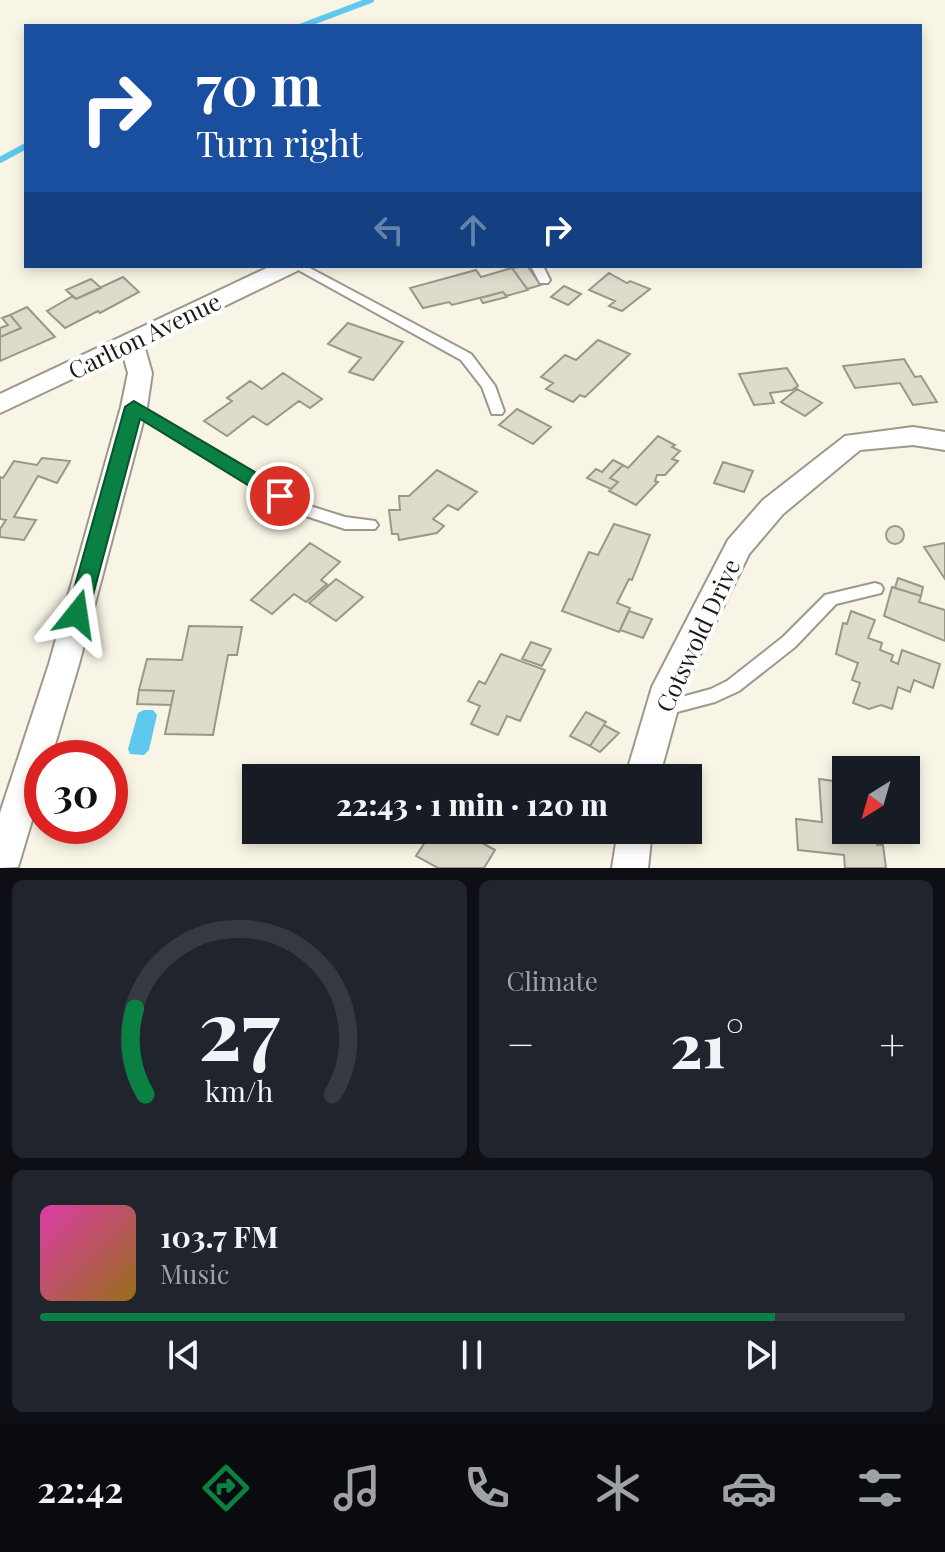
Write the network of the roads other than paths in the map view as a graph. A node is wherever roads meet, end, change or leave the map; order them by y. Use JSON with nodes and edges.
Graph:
{"nodes":[{"id":1,"x":285,"y":268,"type":"edge"},
{"id":2,"x":301,"y":268,"type":"edge"},
{"id":3,"x":538,"y":268,"type":"edge"},
{"id":4,"x":544,"y":280,"type":"dead end"},
{"id":5,"x":131,"y":341,"type":"junction"},
{"id":6,"x":0,"y":404,"type":"edge"},
{"id":7,"x":134,"y":407,"type":"junction"},
{"id":8,"x":497,"y":411,"type":"dead end"},
{"id":9,"x":945,"y":441,"type":"edge"},
{"id":10,"x":370,"y":525,"type":"dead end"},
{"id":11,"x":875,"y":589,"type":"dead end"},
{"id":12,"x":660,"y":710,"type":"junction"},
{"id":13,"x":646,"y":764,"type":"edge"},
{"id":14,"x":633,"y":844,"type":"edge"},
{"id":15,"x":0,"y":867,"type":"edge"},
{"id":16,"x":630,"y":868,"type":"edge"}],
"edges":[{"from":1,"to":5,"type":"street","name":"Carlton Avenue"},
{"from":2,"to":8,"type":"lane"},
{"from":3,"to":4,"type":"lane"},
{"from":5,"to":6,"type":"street","name":"Carlton Avenue"},
{"from":5,"to":7,"type":"street"},
{"from":7,"to":10,"type":"lane"},
{"from":7,"to":15,"type":"street"},
{"from":9,"to":12,"type":"street","name":"Cotswold Drive"},
{"from":11,"to":12,"type":"lane"},
{"from":12,"to":13,"type":"street","name":"Cotswold Drive"},
{"from":14,"to":16,"type":"street"}]}
